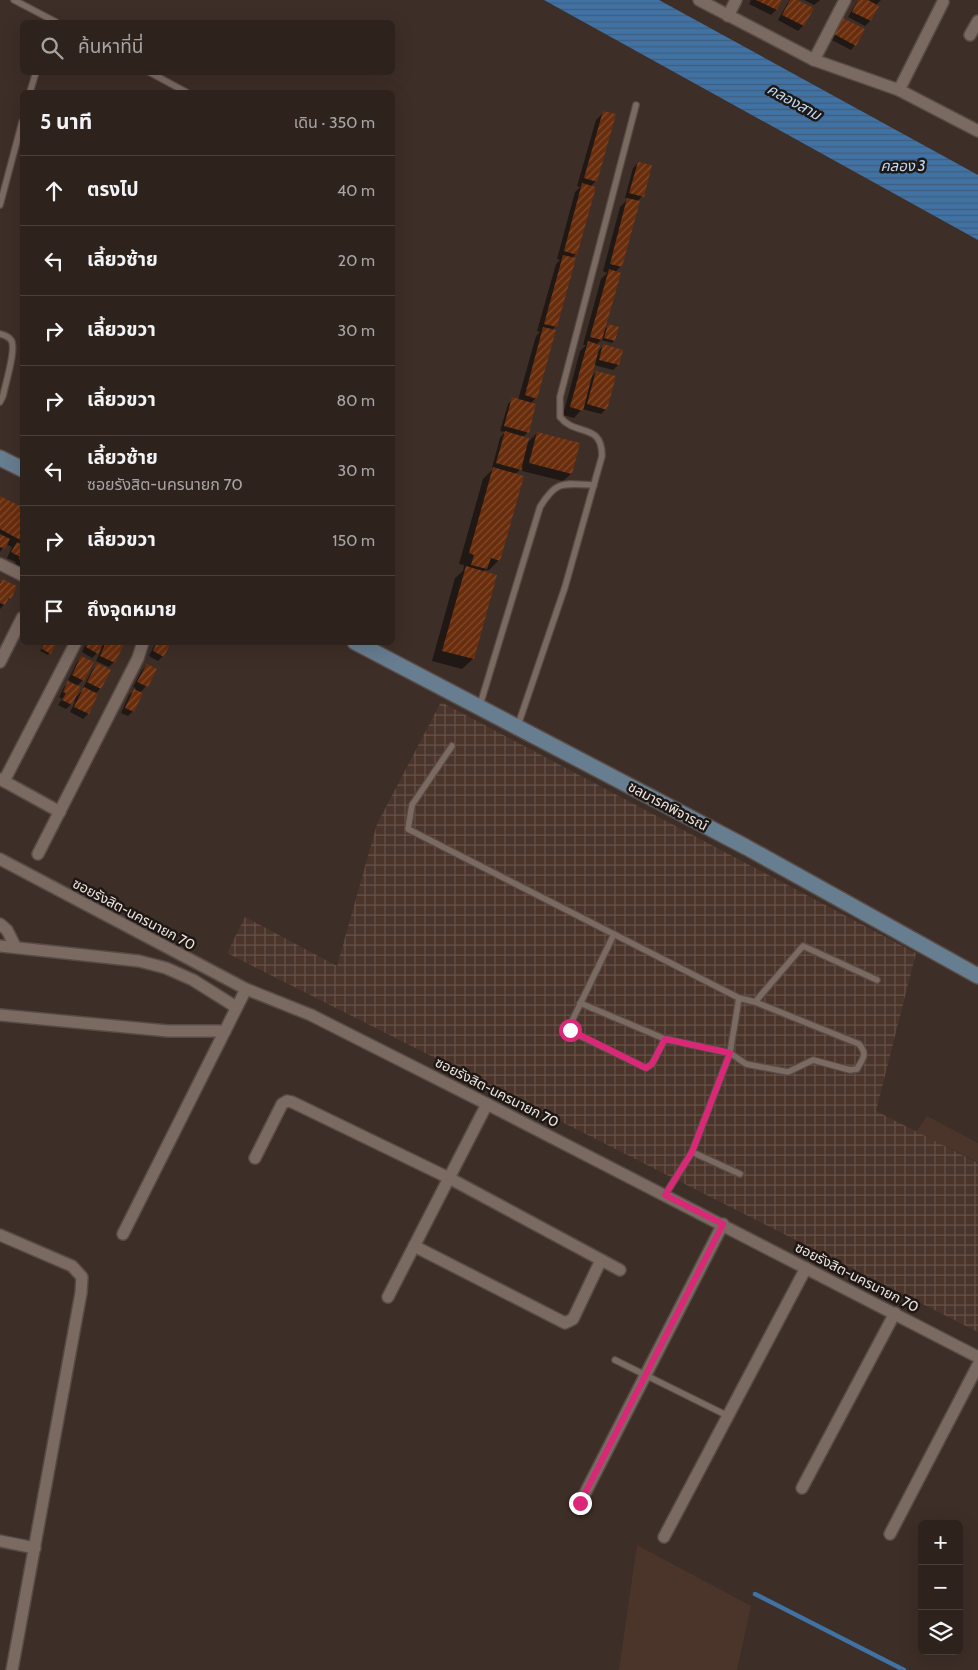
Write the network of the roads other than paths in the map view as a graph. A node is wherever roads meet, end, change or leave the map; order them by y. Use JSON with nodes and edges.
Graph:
{"nodes":[{"id":1,"x":15,"y":0,"type":"edge"},
{"id":2,"x":699,"y":0,"type":"edge"},
{"id":3,"x":736,"y":0,"type":"edge"},
{"id":4,"x":845,"y":0,"type":"edge"},
{"id":5,"x":943,"y":2,"type":"dead end"},
{"id":6,"x":728,"y":16,"type":"junction"},
{"id":7,"x":50,"y":20,"type":"edge"},
{"id":8,"x":978,"y":21,"type":"edge"},
{"id":9,"x":970,"y":35,"type":"dead end"},
{"id":10,"x":814,"y":60,"type":"junction"},
{"id":11,"x":35,"y":75,"type":"edge"},
{"id":12,"x":155,"y":75,"type":"edge"},
{"id":13,"x":31,"y":90,"type":"edge"},
{"id":14,"x":182,"y":90,"type":"edge"},
{"id":15,"x":899,"y":90,"type":"junction"},
{"id":16,"x":636,"y":105,"type":"dead end"},
{"id":17,"x":20,"y":130,"type":"edge"},
{"id":18,"x":978,"y":131,"type":"edge"},
{"id":19,"x":0,"y":205,"type":"edge"},
{"id":20,"x":0,"y":334,"type":"edge"},
{"id":21,"x":0,"y":402,"type":"edge"},
{"id":22,"x":0,"y":458,"type":"edge"},
{"id":23,"x":20,"y":468,"type":"edge"},
{"id":24,"x":594,"y":485,"type":"junction"},
{"id":25,"x":0,"y":564,"type":"edge"},
{"id":26,"x":20,"y":574,"type":"edge"},
{"id":27,"x":20,"y":622,"type":"edge"},
{"id":28,"x":74,"y":645,"type":"edge"},
{"id":29,"x":142,"y":645,"type":"edge"},
{"id":30,"x":361,"y":645,"type":"edge"},
{"id":31,"x":0,"y":662,"type":"edge"},
{"id":32,"x":479,"y":708,"type":"junction"},
{"id":33,"x":517,"y":727,"type":"junction"},
{"id":34,"x":452,"y":746,"type":"dead end"},
{"id":35,"x":2,"y":780,"type":"edge"},
{"id":36,"x":60,"y":812,"type":"junction"},
{"id":37,"x":38,"y":854,"type":"dead end"},
{"id":38,"x":0,"y":859,"type":"edge"},
{"id":39,"x":0,"y":924,"type":"edge"},
{"id":40,"x":614,"y":934,"type":"junction"},
{"id":41,"x":0,"y":946,"type":"edge"},
{"id":42,"x":15,"y":946,"type":"junction"},
{"id":43,"x":978,"y":976,"type":"edge"},
{"id":44,"x":877,"y":980,"type":"dead end"},
{"id":45,"x":246,"y":989,"type":"junction"},
{"id":46,"x":739,"y":998,"type":"junction"},
{"id":47,"x":755,"y":1002,"type":"junction"},
{"id":48,"x":580,"y":1003,"type":"junction"},
{"id":49,"x":236,"y":1007,"type":"junction"},
{"id":50,"x":0,"y":1015,"type":"edge"},
{"id":51,"x":225,"y":1032,"type":"junction"},
{"id":52,"x":665,"y":1039,"type":"junction"},
{"id":53,"x":730,"y":1053,"type":"junction"},
{"id":54,"x":487,"y":1104,"type":"junction"},
{"id":55,"x":692,"y":1152,"type":"junction"},
{"id":56,"x":255,"y":1158,"type":"dead end"},
{"id":57,"x":740,"y":1174,"type":"dead end"},
{"id":58,"x":449,"y":1178,"type":"junction"},
{"id":59,"x":665,"y":1195,"type":"junction"},
{"id":60,"x":723,"y":1224,"type":"junction"},
{"id":61,"x":123,"y":1234,"type":"dead end"},
{"id":62,"x":0,"y":1235,"type":"edge"},
{"id":63,"x":414,"y":1246,"type":"junction"},
{"id":64,"x":601,"y":1260,"type":"junction"},
{"id":65,"x":806,"y":1268,"type":"junction"},
{"id":66,"x":620,"y":1270,"type":"dead end"},
{"id":67,"x":388,"y":1297,"type":"dead end"},
{"id":68,"x":895,"y":1313,"type":"junction"},
{"id":69,"x":978,"y":1357,"type":"edge"},
{"id":70,"x":615,"y":1360,"type":"dead end"},
{"id":71,"x":978,"y":1365,"type":"edge"},
{"id":72,"x":645,"y":1376,"type":"junction"},
{"id":73,"x":728,"y":1416,"type":"junction"},
{"id":74,"x":802,"y":1488,"type":"dead end"},
{"id":75,"x":580,"y":1503,"type":"dead end"},
{"id":76,"x":890,"y":1534,"type":"dead end"},
{"id":77,"x":664,"y":1538,"type":"dead end"},
{"id":78,"x":0,"y":1542,"type":"edge"},
{"id":79,"x":35,"y":1548,"type":"junction"},
{"id":80,"x":12,"y":1670,"type":"edge"}],
"edges":[{"from":1,"to":7,"type":"lane"},
{"from":2,"to":6,"type":"street"},
{"from":3,"to":6,"type":"street"},
{"from":4,"to":10,"type":"street"},
{"from":5,"to":15,"type":"street"},
{"from":6,"to":10,"type":"street"},
{"from":8,"to":9,"type":"street"},
{"from":10,"to":15,"type":"street"},
{"from":11,"to":13,"type":"lane"},
{"from":12,"to":14,"type":"lane"},
{"from":15,"to":18,"type":"street"},
{"from":16,"to":24,"type":"lane"},
{"from":17,"to":19,"type":"lane"},
{"from":20,"to":21,"type":"lane"},
{"from":22,"to":23,"type":"street"},
{"from":24,"to":32,"type":"lane"},
{"from":24,"to":33,"type":"lane"},
{"from":25,"to":26,"type":"street"},
{"from":27,"to":31,"type":"street"},
{"from":28,"to":35,"type":"street"},
{"from":29,"to":36,"type":"street"},
{"from":30,"to":32,"type":"street","name":"ชลมารคพิจารณ์"},
{"from":32,"to":33,"type":"street","name":"ชลมารคพิจารณ์"},
{"from":33,"to":43,"type":"street","name":"ชลมารคพิจารณ์"},
{"from":34,"to":40,"type":"lane"},
{"from":35,"to":36,"type":"street"},
{"from":36,"to":37,"type":"street"},
{"from":38,"to":45,"type":"street","name":"ซอยรังสิต-นครนายก 70"},
{"from":39,"to":42,"type":"street"},
{"from":40,"to":46,"type":"lane"},
{"from":40,"to":48,"type":"lane"},
{"from":41,"to":42,"type":"street"},
{"from":42,"to":49,"type":"street"},
{"from":44,"to":47,"type":"lane"},
{"from":45,"to":49,"type":"street"},
{"from":45,"to":54,"type":"street","name":"ซอยรังสิต-นครนายก 70"},
{"from":46,"to":47,"type":"lane"},
{"from":46,"to":53,"type":"lane"},
{"from":47,"to":53,"type":"lane"},
{"from":48,"to":52,"type":"lane"},
{"from":48,"to":52,"type":"lane"},
{"from":49,"to":51,"type":"street"},
{"from":50,"to":51,"type":"street"},
{"from":51,"to":61,"type":"street"},
{"from":52,"to":53,"type":"lane"},
{"from":53,"to":55,"type":"lane"},
{"from":54,"to":58,"type":"street"},
{"from":54,"to":59,"type":"street","name":"ซอยรังสิต-นครนายก 70"},
{"from":55,"to":57,"type":"lane"},
{"from":55,"to":59,"type":"lane"},
{"from":56,"to":58,"type":"street"},
{"from":58,"to":63,"type":"street"},
{"from":58,"to":64,"type":"street"},
{"from":59,"to":60,"type":"street","name":"ซอยรังสิต-นครนายก 70"},
{"from":60,"to":65,"type":"street","name":"ซอยรังสิต-นครนายก 70"},
{"from":60,"to":72,"type":"street"},
{"from":62,"to":79,"type":"street"},
{"from":63,"to":64,"type":"street"},
{"from":63,"to":67,"type":"street"},
{"from":64,"to":66,"type":"street"},
{"from":65,"to":68,"type":"street","name":"ซอยรังสิต-นครนายก 70"},
{"from":65,"to":73,"type":"street"},
{"from":68,"to":69,"type":"street","name":"ซอยรังสิต-นครนายก 70"},
{"from":68,"to":74,"type":"street"},
{"from":70,"to":72,"type":"lane"},
{"from":71,"to":76,"type":"street"},
{"from":72,"to":73,"type":"lane"},
{"from":72,"to":75,"type":"street"},
{"from":73,"to":77,"type":"street"},
{"from":78,"to":79,"type":"street"},
{"from":79,"to":80,"type":"street"}]}
